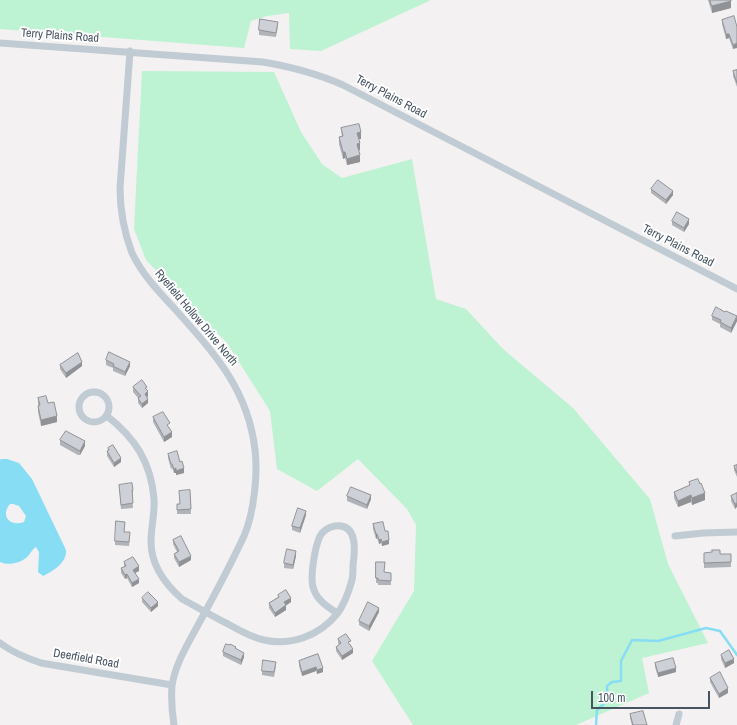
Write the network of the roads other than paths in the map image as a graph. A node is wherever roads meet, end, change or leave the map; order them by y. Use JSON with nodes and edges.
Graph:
{"nodes":[{"id":1,"x":0,"y":43,"type":"edge"},
{"id":2,"x":130,"y":51,"type":"junction"},
{"id":3,"x":737,"y":289,"type":"edge"},
{"id":4,"x":107,"y":416,"type":"junction"},
{"id":5,"x":737,"y":532,"type":"edge"},
{"id":6,"x":675,"y":536,"type":"dead end"},
{"id":7,"x":205,"y":612,"type":"junction"},
{"id":8,"x":337,"y":613,"type":"junction"},
{"id":9,"x":0,"y":643,"type":"edge"},
{"id":10,"x":172,"y":685,"type":"junction"},
{"id":11,"x":679,"y":714,"type":"dead end"},
{"id":12,"x":174,"y":725,"type":"edge"},
{"id":13,"x":676,"y":725,"type":"edge"}],
"edges":[{"from":1,"to":2,"type":"street","name":"Terry Plains Road"},
{"from":2,"to":3,"type":"street","name":"Terry Plains Road"},
{"from":2,"to":7,"type":"street","name":"Ryefield Hollow Drive North"},
{"from":4,"to":4,"type":"street"},
{"from":4,"to":7,"type":"street"},
{"from":5,"to":6,"type":"street"},
{"from":7,"to":8,"type":"street"},
{"from":7,"to":10,"type":"street","name":"Ryefield Hollow Drive North"},
{"from":8,"to":8,"type":"street"},
{"from":9,"to":10,"type":"street","name":"Deerfield Road"},
{"from":10,"to":12,"type":"street","name":"Ryefield Hollow Drive North"},
{"from":11,"to":13,"type":"street"}]}
